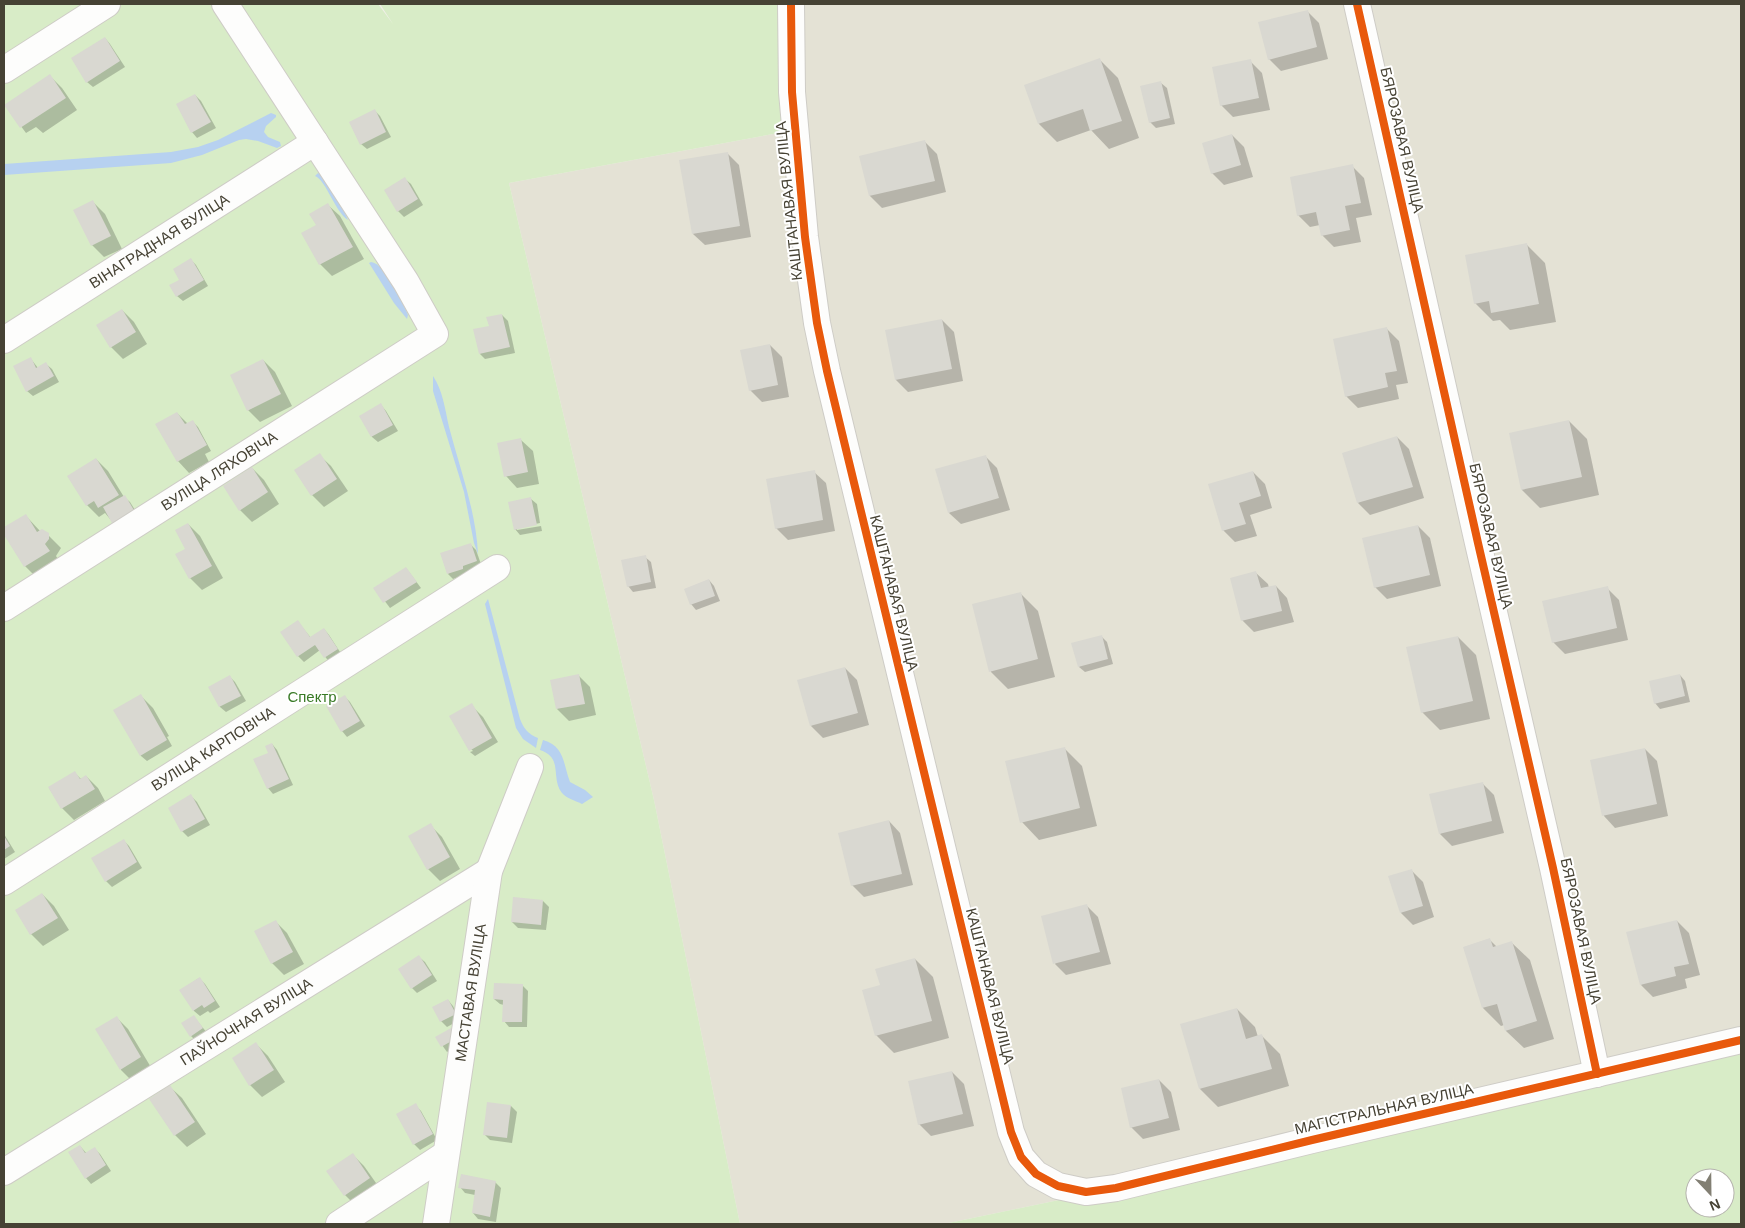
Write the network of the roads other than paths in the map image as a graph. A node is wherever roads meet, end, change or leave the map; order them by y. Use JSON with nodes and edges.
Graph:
{"nodes":[{"id":1,"x":107,"y":4,"type":"edge"},
{"id":2,"x":224,"y":4,"type":"edge"},
{"id":3,"x":791,"y":4,"type":"edge"},
{"id":4,"x":1357,"y":4,"type":"edge"},
{"id":5,"x":4,"y":70,"type":"edge"},
{"id":6,"x":315,"y":142,"type":"junction"},
{"id":7,"x":4,"y":340,"type":"edge"},
{"id":8,"x":497,"y":568,"type":"dead end"},
{"id":9,"x":4,"y":608,"type":"edge"},
{"id":10,"x":530,"y":767,"type":"dead end"},
{"id":11,"x":489,"y":871,"type":"junction"},
{"id":12,"x":4,"y":882,"type":"edge"},
{"id":13,"x":1741,"y":1040,"type":"edge"},
{"id":14,"x":1597,"y":1074,"type":"junction"},
{"id":15,"x":446,"y":1154,"type":"junction"},
{"id":16,"x":4,"y":1172,"type":"edge"},
{"id":17,"x":1036,"y":1174,"type":"joint"},
{"id":18,"x":339,"y":1224,"type":"edge"},
{"id":19,"x":436,"y":1224,"type":"edge"}],
"edges":[{"from":1,"to":5,"type":"street"},
{"from":2,"to":6,"type":"street"},
{"from":3,"to":17,"type":"street","name":"КАШТАНАВАЯ ВУЛІЦА"},
{"from":4,"to":14,"type":"street","name":"БЯРОЗАВАЯ ВУЛІЦА"},
{"from":6,"to":7,"type":"street","name":"ВІНАГРАДНАЯ ВУЛІЦА"},
{"from":6,"to":9,"type":"street","name":"ВУЛІЦА ЛЯХОВІЧА"},
{"from":8,"to":12,"type":"street","name":"ВУЛІЦА КАРПОВІЧА"},
{"from":10,"to":11,"type":"street","name":"МАСТАВАЯ ВУЛІЦА"},
{"from":11,"to":15,"type":"street","name":"МАСТАВАЯ ВУЛІЦА"},
{"from":11,"to":16,"type":"street","name":"ПАЎНОЧНАЯ ВУЛІЦА"},
{"from":13,"to":14,"type":"street","name":"МАГІСТРАЛЬНАЯ ВУЛІЦА"},
{"from":14,"to":17,"type":"street","name":"МАГІСТРАЛЬНАЯ ВУЛІЦА"},
{"from":15,"to":18,"type":"street"},
{"from":15,"to":19,"type":"street","name":"МАСТАВАЯ ВУЛІЦА"}]}
